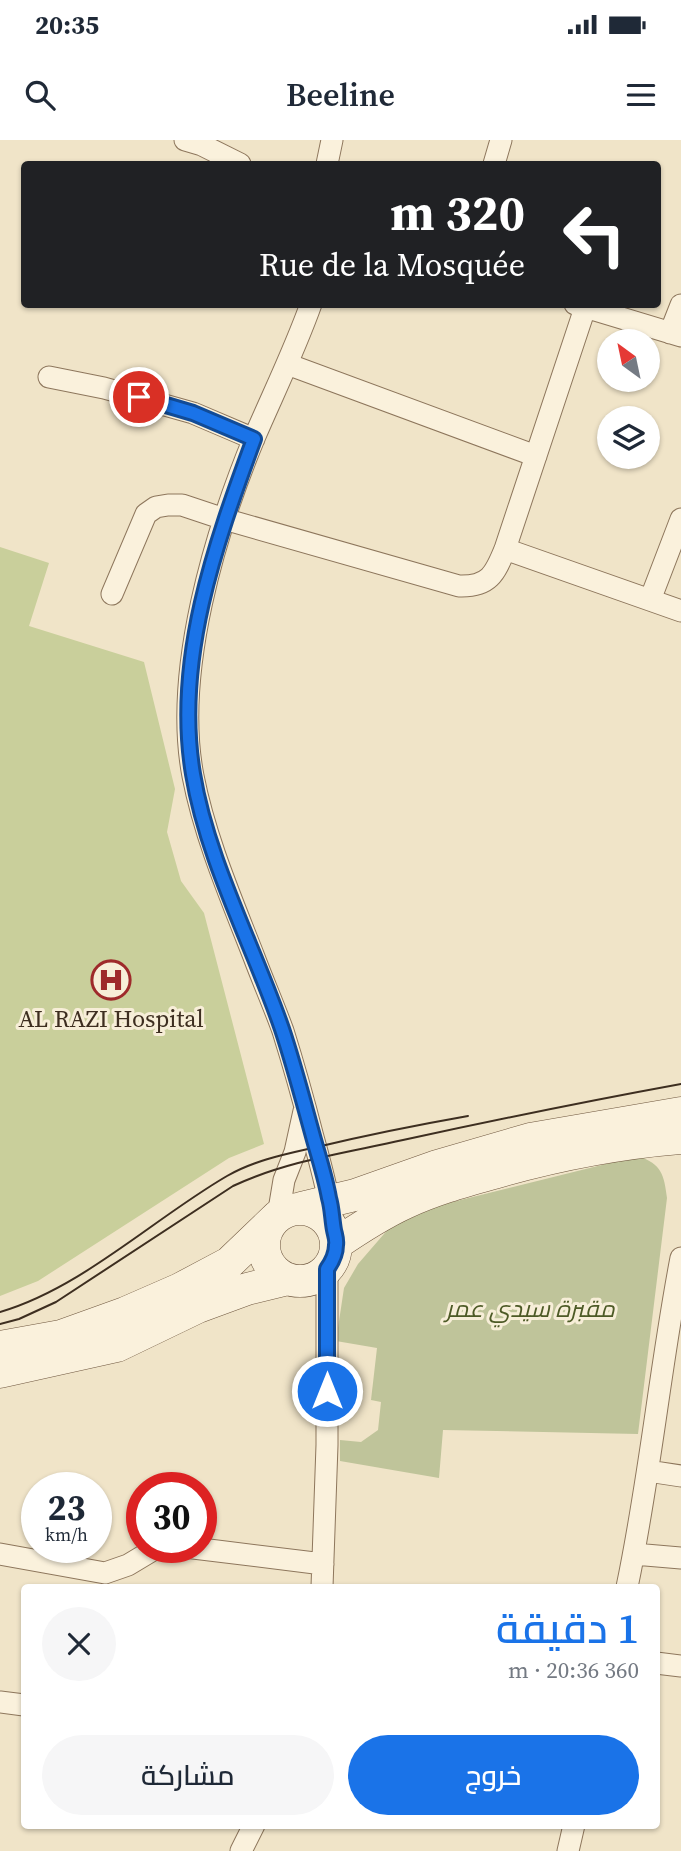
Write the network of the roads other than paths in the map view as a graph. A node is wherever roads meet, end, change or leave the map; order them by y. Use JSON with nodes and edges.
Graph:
{"nodes":[{"id":1,"x":185,"y":140,"type":"edge"},
{"id":2,"x":332,"y":140,"type":"edge"},
{"id":3,"x":501,"y":140,"type":"edge"},
{"id":4,"x":234,"y":161,"type":"edge"},
{"id":5,"x":328,"y":161,"type":"edge"},
{"id":6,"x":495,"y":161,"type":"edge"},
{"id":7,"x":681,"y":305,"type":"edge"},
{"id":8,"x":310,"y":308,"type":"edge"},
{"id":9,"x":579,"y":308,"type":"edge"},
{"id":10,"x":587,"y":308,"type":"edge"},
{"id":11,"x":675,"y":334,"type":"edge"},
{"id":12,"x":287,"y":364,"type":"junction"},
{"id":13,"x":49,"y":377,"type":"dead end"},
{"id":14,"x":254,"y":439,"type":"junction"},
{"id":15,"x":536,"y":456,"type":"junction"},
{"id":16,"x":681,"y":519,"type":"edge"},
{"id":17,"x":225,"y":520,"type":"junction"},
{"id":18,"x":505,"y":549,"type":"junction"},
{"id":19,"x":112,"y":594,"type":"dead end"},
{"id":20,"x":650,"y":600,"type":"junction"},
{"id":21,"x":681,"y":611,"type":"edge"},
{"id":22,"x":305,"y":1105,"type":"junction"},
{"id":23,"x":681,"y":1113,"type":"edge"},
{"id":24,"x":672,"y":1143,"type":"edge"},
{"id":25,"x":312,"y":1241,"type":"junction"},
{"id":26,"x":681,"y":1258,"type":"edge"},
{"id":27,"x":0,"y":1347,"type":"edge"},
{"id":28,"x":0,"y":1372,"type":"edge"},
{"id":29,"x":648,"y":1471,"type":"junction"},
{"id":30,"x":681,"y":1476,"type":"edge"},
{"id":31,"x":217,"y":1551,"type":"edge"},
{"id":32,"x":0,"y":1554,"type":"edge"},
{"id":33,"x":634,"y":1554,"type":"junction"},
{"id":34,"x":681,"y":1558,"type":"edge"},
{"id":35,"x":131,"y":1563,"type":"edge"},
{"id":36,"x":323,"y":1564,"type":"junction"},
{"id":37,"x":322,"y":1584,"type":"edge"},
{"id":38,"x":628,"y":1584,"type":"edge"},
{"id":39,"x":660,"y":1663,"type":"edge"},
{"id":40,"x":681,"y":1666,"type":"edge"},
{"id":41,"x":0,"y":1702,"type":"edge"},
{"id":42,"x":21,"y":1705,"type":"edge"},
{"id":43,"x":252,"y":1829,"type":"edge"},
{"id":44,"x":574,"y":1829,"type":"edge"},
{"id":45,"x":241,"y":1851,"type":"edge"},
{"id":46,"x":571,"y":1851,"type":"edge"}],
"edges":[{"from":1,"to":4,"type":"street"},
{"from":2,"to":5,"type":"street"},
{"from":3,"to":6,"type":"street"},
{"from":7,"to":11,"type":"street"},
{"from":8,"to":12,"type":"street"},
{"from":9,"to":15,"type":"street"},
{"from":10,"to":11,"type":"street"},
{"from":12,"to":14,"type":"street"},
{"from":12,"to":15,"type":"street"},
{"from":13,"to":14,"type":"street"},
{"from":14,"to":17,"type":"street"},
{"from":15,"to":18,"type":"street"},
{"from":16,"to":20,"type":"street"},
{"from":17,"to":18,"type":"street"},
{"from":17,"to":19,"type":"street"},
{"from":17,"to":22,"type":"street"},
{"from":18,"to":20,"type":"street"},
{"from":20,"to":21,"type":"street"},
{"from":22,"to":25,"type":"street"},
{"from":22,"to":25,"type":"street"},
{"from":23,"to":25,"type":"main road"},
{"from":24,"to":25,"type":"main road"},
{"from":25,"to":27,"type":"main road"},
{"from":25,"to":28,"type":"main road"},
{"from":25,"to":36,"type":"street"},
{"from":26,"to":29,"type":"street"},
{"from":29,"to":30,"type":"street"},
{"from":29,"to":33,"type":"street"},
{"from":31,"to":36,"type":"street"},
{"from":32,"to":35,"type":"street"},
{"from":33,"to":34,"type":"street"},
{"from":33,"to":38,"type":"street"},
{"from":36,"to":37,"type":"street"},
{"from":39,"to":40,"type":"street"},
{"from":41,"to":42,"type":"street"},
{"from":43,"to":45,"type":"street"},
{"from":44,"to":46,"type":"street"}]}
